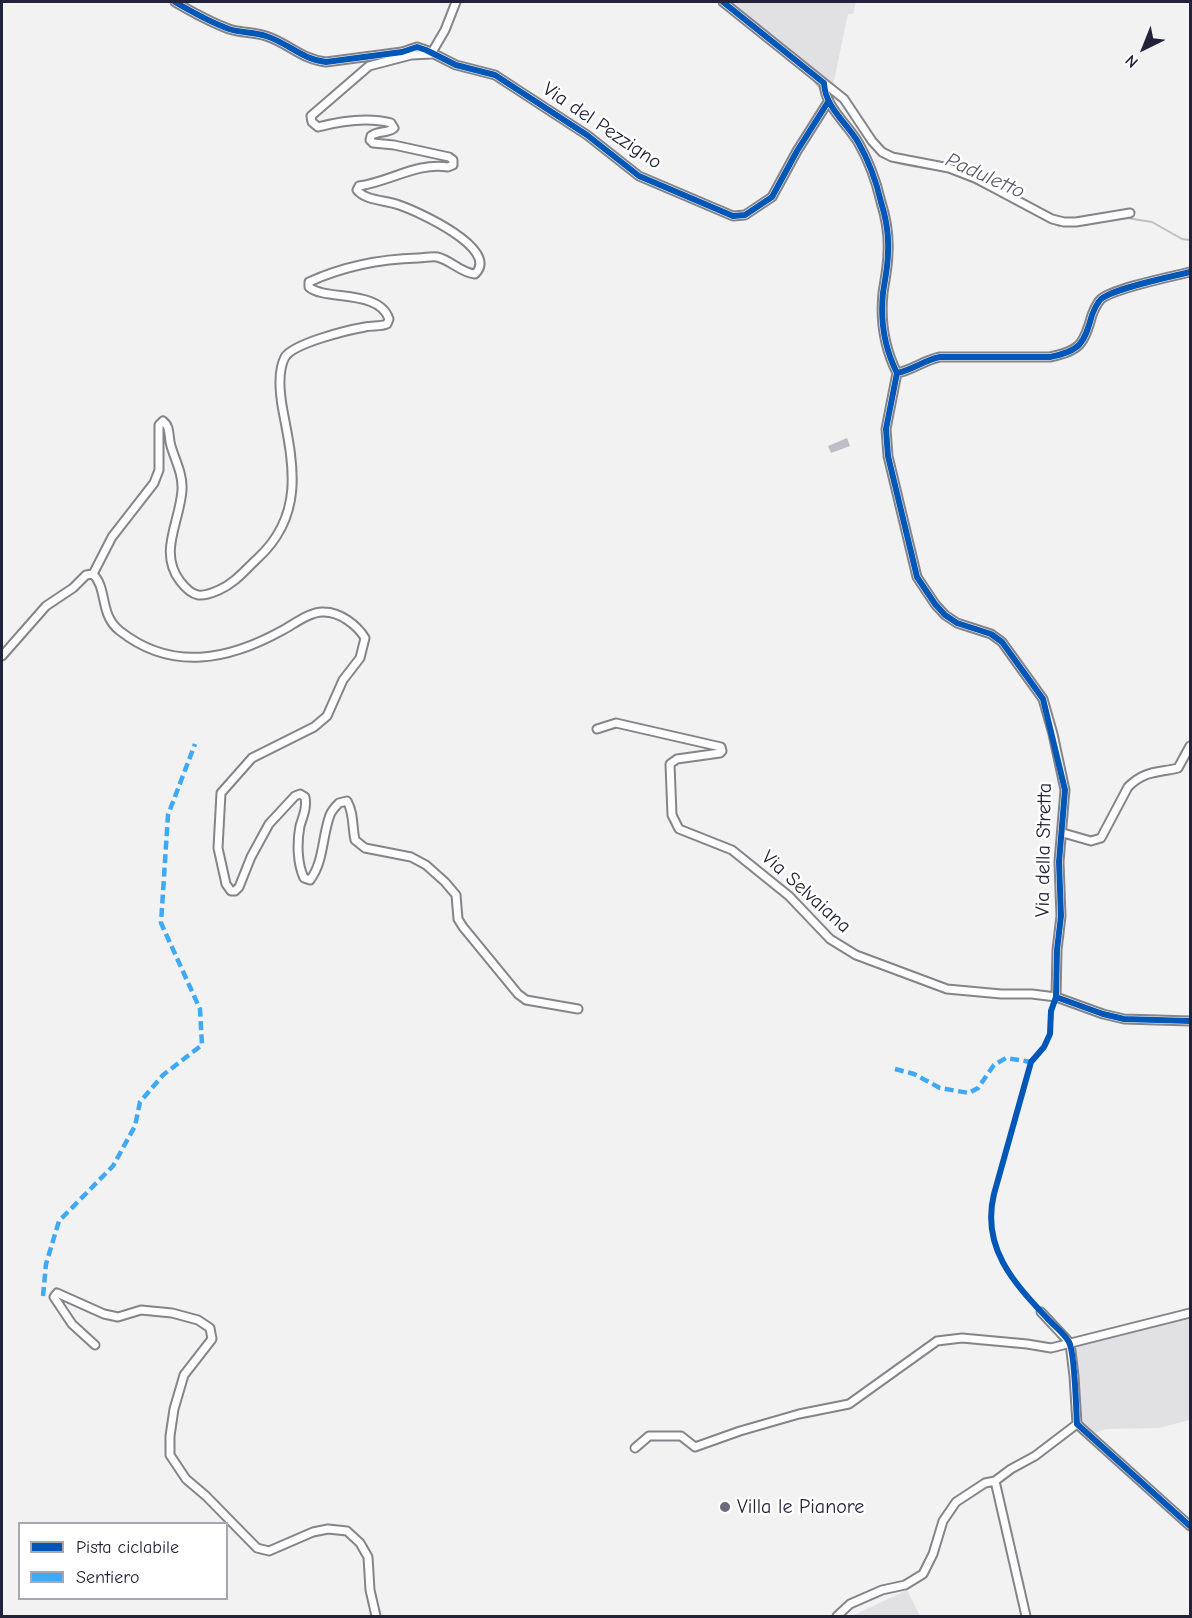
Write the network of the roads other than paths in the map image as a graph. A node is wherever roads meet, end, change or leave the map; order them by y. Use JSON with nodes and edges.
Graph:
{"nodes":[{"id":1,"x":175,"y":2,"type":"edge"},
{"id":2,"x":456,"y":2,"type":"edge"},
{"id":3,"x":723,"y":2,"type":"edge"},
{"id":4,"x":431,"y":54,"type":"junction"},
{"id":5,"x":824,"y":85,"type":"junction"},
{"id":6,"x":826,"y":99,"type":"junction"},
{"id":7,"x":1130,"y":213,"type":"dead end"},
{"id":8,"x":1191,"y":272,"type":"edge"},
{"id":9,"x":897,"y":374,"type":"junction"},
{"id":10,"x":93,"y":574,"type":"junction"},
{"id":11,"x":2,"y":656,"type":"edge"},
{"id":12,"x":597,"y":729,"type":"dead end"},
{"id":13,"x":1191,"y":746,"type":"edge"},
{"id":14,"x":1063,"y":833,"type":"junction"},
{"id":15,"x":1056,"y":997,"type":"junction"},
{"id":16,"x":578,"y":1009,"type":"dead end"},
{"id":17,"x":1191,"y":1021,"type":"edge"},
{"id":18,"x":1041,"y":1312,"type":"dead end"},
{"id":19,"x":1191,"y":1313,"type":"edge"},
{"id":20,"x":1070,"y":1343,"type":"junction"},
{"id":21,"x":95,"y":1346,"type":"dead end"},
{"id":22,"x":1077,"y":1424,"type":"junction"},
{"id":23,"x":635,"y":1448,"type":"dead end"},
{"id":24,"x":995,"y":1481,"type":"junction"},
{"id":25,"x":1191,"y":1526,"type":"edge"},
{"id":26,"x":376,"y":1617,"type":"edge"},
{"id":27,"x":837,"y":1617,"type":"edge"},
{"id":28,"x":1026,"y":1617,"type":"edge"}],
"edges":[{"from":1,"to":4,"type":"street","name":"Via del Pezzigno"},
{"from":2,"to":4,"type":"street"},
{"from":3,"to":5,"type":"street"},
{"from":4,"to":6,"type":"street","name":"Via del Pezzigno"},
{"from":4,"to":10,"type":"street"},
{"from":5,"to":6,"type":"street"},
{"from":5,"to":7,"type":"street"},
{"from":6,"to":9,"type":"street"},
{"from":8,"to":9,"type":"street"},
{"from":9,"to":14,"type":"street","name":"Via della Stretta"},
{"from":10,"to":11,"type":"street"},
{"from":10,"to":16,"type":"street"},
{"from":12,"to":15,"type":"street","name":"Via Selvaiana"},
{"from":13,"to":14,"type":"street"},
{"from":14,"to":15,"type":"street","name":"Via della Stretta"},
{"from":15,"to":17,"type":"street"},
{"from":18,"to":20,"type":"street"},
{"from":19,"to":20,"type":"street"},
{"from":20,"to":22,"type":"street"},
{"from":20,"to":23,"type":"street"},
{"from":21,"to":26,"type":"street"},
{"from":22,"to":24,"type":"street"},
{"from":22,"to":25,"type":"street"},
{"from":24,"to":27,"type":"street"},
{"from":24,"to":28,"type":"street"}]}
